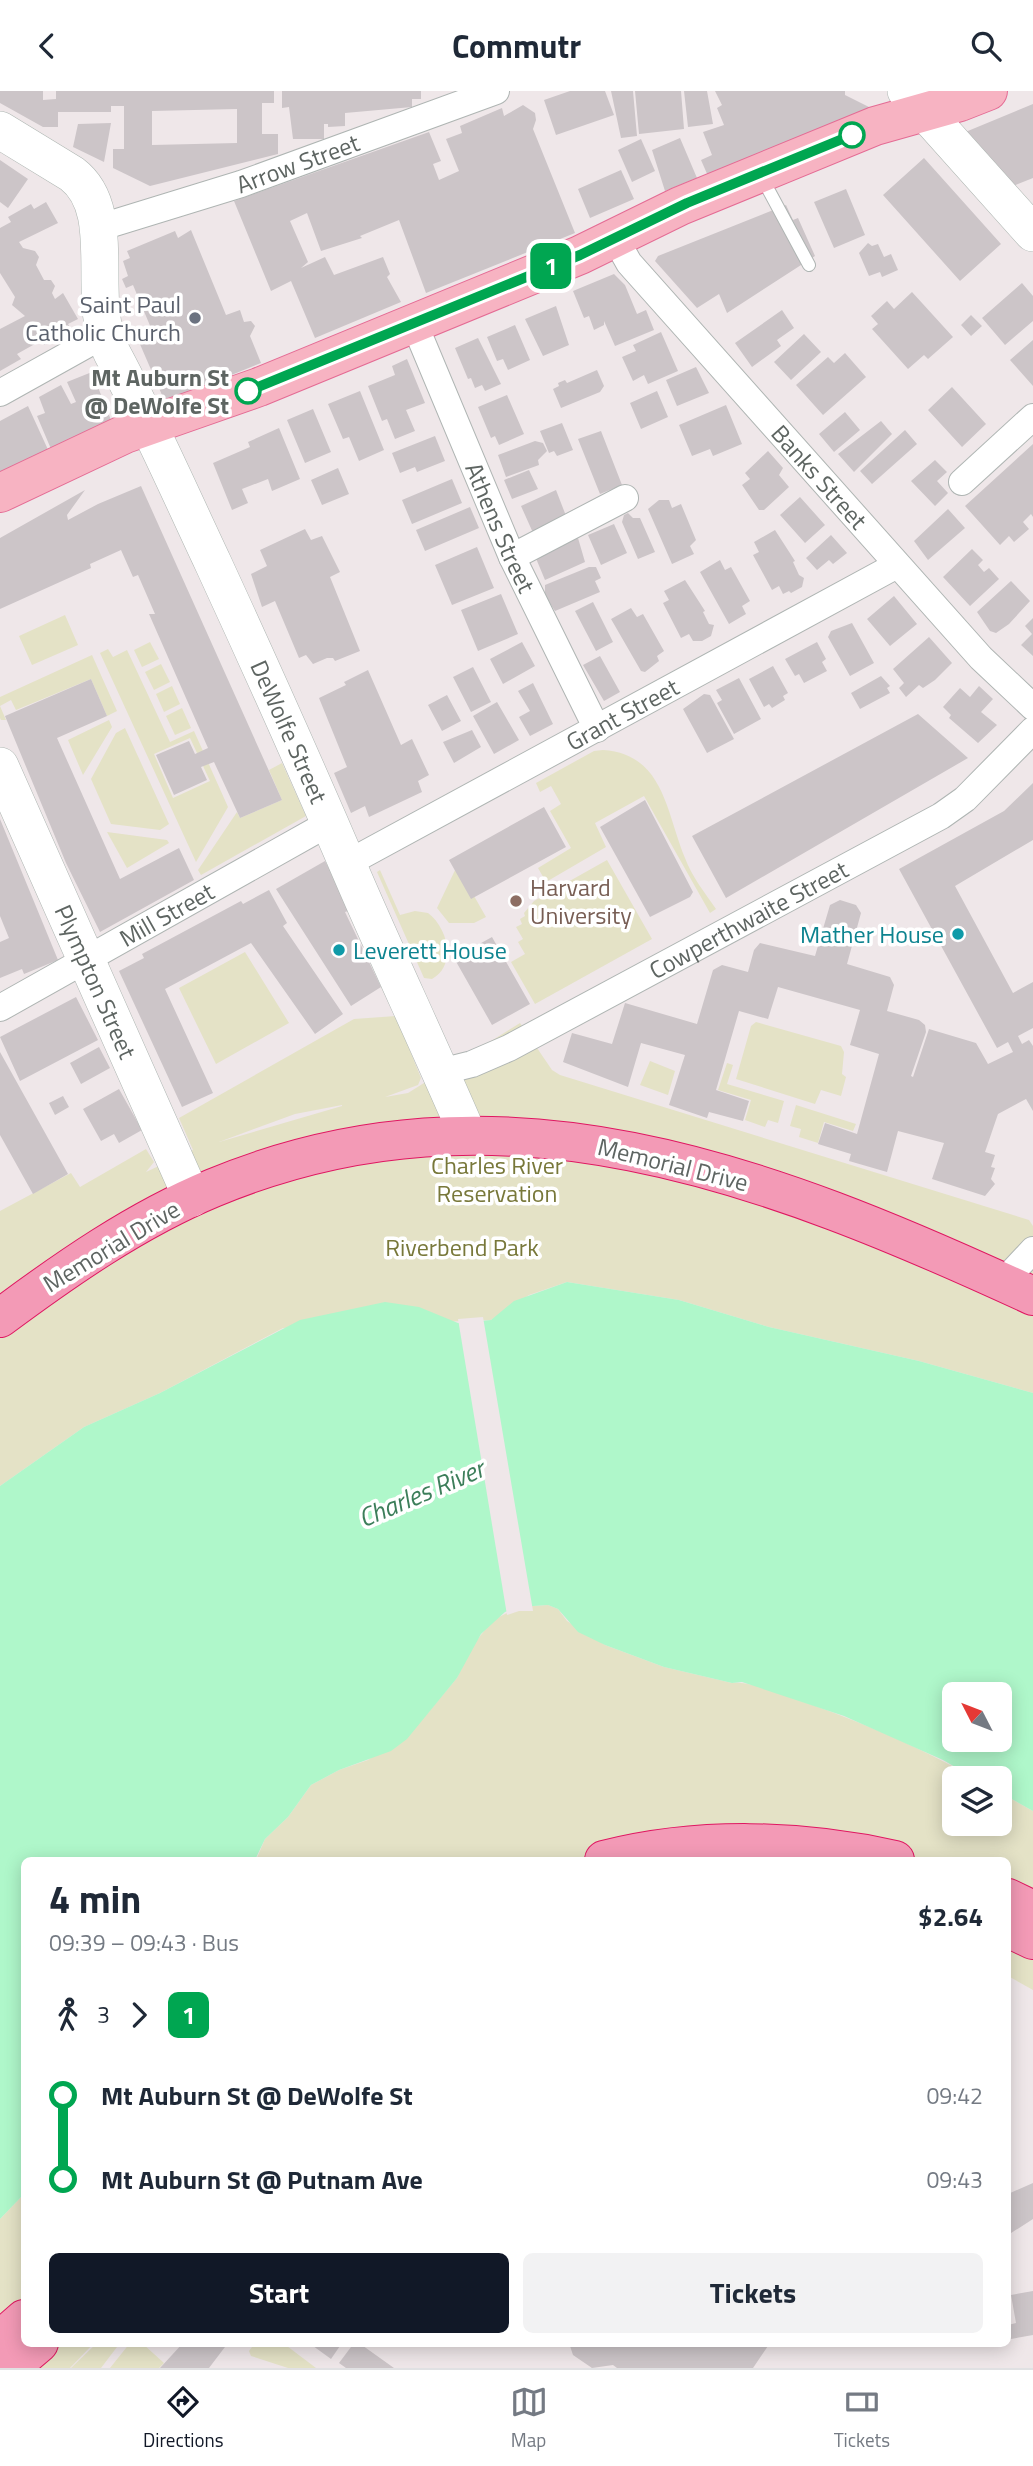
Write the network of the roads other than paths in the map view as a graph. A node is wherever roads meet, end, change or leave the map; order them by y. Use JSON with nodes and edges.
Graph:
{"nodes":[{"id":1,"x":496,"y":91,"type":"edge"},
{"id":2,"x":983,"y":92,"type":"edge"},
{"id":3,"x":915,"y":101,"type":"edge"},
{"id":4,"x":0,"y":130,"type":"edge"},
{"id":5,"x":760,"y":173,"type":"junction"},
{"id":6,"x":98,"y":228,"type":"junction"},
{"id":7,"x":1033,"y":233,"type":"edge"},
{"id":8,"x":615,"y":238,"type":"junction"},
{"id":9,"x":809,"y":265,"type":"dead end"},
{"id":10,"x":414,"y":323,"type":"junction"},
{"id":11,"x":104,"y":335,"type":"junction"},
{"id":12,"x":0,"y":393,"type":"edge"},
{"id":13,"x":1033,"y":417,"type":"edge"},
{"id":14,"x":149,"y":426,"type":"junction"},
{"id":15,"x":962,"y":482,"type":"dead end"},
{"id":16,"x":0,"y":493,"type":"edge"},
{"id":17,"x":625,"y":498,"type":"dead end"},
{"id":18,"x":512,"y":557,"type":"junction"},
{"id":19,"x":897,"y":565,"type":"junction"},
{"id":20,"x":1033,"y":707,"type":"edge"},
{"id":21,"x":597,"y":729,"type":"junction"},
{"id":22,"x":1033,"y":730,"type":"edge"},
{"id":23,"x":0,"y":766,"type":"edge"},
{"id":24,"x":331,"y":822,"type":"junction"},
{"id":25,"x":348,"y":863,"type":"junction"},
{"id":26,"x":87,"y":961,"type":"junction"},
{"id":27,"x":0,"y":1008,"type":"edge"},
{"id":28,"x":440,"y":1072,"type":"junction"},
{"id":29,"x":467,"y":1133,"type":"junction"},
{"id":30,"x":192,"y":1198,"type":"junction"},
{"id":31,"x":1033,"y":1250,"type":"edge"},
{"id":32,"x":1018,"y":1289,"type":"edge"},
{"id":33,"x":0,"y":1318,"type":"edge"},
{"id":34,"x":620,"y":1857,"type":"edge"},
{"id":35,"x":878,"y":1857,"type":"edge"},
{"id":36,"x":1011,"y":1899,"type":"edge"},
{"id":37,"x":1033,"y":1910,"type":"edge"},
{"id":38,"x":1011,"y":1929,"type":"edge"},
{"id":39,"x":1033,"y":1940,"type":"edge"}],
"edges":[{"from":1,"to":6,"type":"street","name":"Arrow Street"},
{"from":2,"to":3,"type":"main road"},
{"from":3,"to":5,"type":"main road"},
{"from":3,"to":7,"type":"street"},
{"from":4,"to":6,"type":"street","name":"DeWolfe Street"},
{"from":5,"to":8,"type":"main road"},
{"from":5,"to":9,"type":"lane"},
{"from":6,"to":11,"type":"street","name":"DeWolfe Street"},
{"from":8,"to":10,"type":"main road"},
{"from":8,"to":19,"type":"street","name":"Banks Street"},
{"from":10,"to":14,"type":"main road"},
{"from":10,"to":18,"type":"street","name":"Athens Street"},
{"from":11,"to":12,"type":"street"},
{"from":11,"to":14,"type":"street","name":"DeWolfe Street"},
{"from":13,"to":15,"type":"street"},
{"from":14,"to":16,"type":"main road"},
{"from":14,"to":24,"type":"street","name":"DeWolfe Street"},
{"from":17,"to":18,"type":"street"},
{"from":18,"to":21,"type":"street","name":"Athens Street"},
{"from":19,"to":20,"type":"street","name":"Banks Street"},
{"from":19,"to":21,"type":"street","name":"Grant Street"},
{"from":21,"to":25,"type":"street","name":"Grant Street"},
{"from":22,"to":28,"type":"street","name":"Cowperthwaite Street"},
{"from":23,"to":26,"type":"street","name":"Plympton Street"},
{"from":24,"to":25,"type":"street","name":"DeWolfe Street"},
{"from":24,"to":26,"type":"street","name":"Mill Street"},
{"from":25,"to":28,"type":"street","name":"DeWolfe Street"},
{"from":26,"to":27,"type":"street","name":"Mill Street"},
{"from":26,"to":30,"type":"street","name":"Plympton Street"},
{"from":28,"to":29,"type":"street","name":"DeWolfe Street"},
{"from":29,"to":30,"type":"highway","name":"Memorial Drive"},
{"from":29,"to":32,"type":"highway","name":"Memorial Drive"},
{"from":30,"to":33,"type":"highway","name":"Memorial Drive"},
{"from":31,"to":32,"type":"street"},
{"from":34,"to":35,"type":"highway"},
{"from":36,"to":37,"type":"highway"},
{"from":38,"to":39,"type":"highway"}]}
